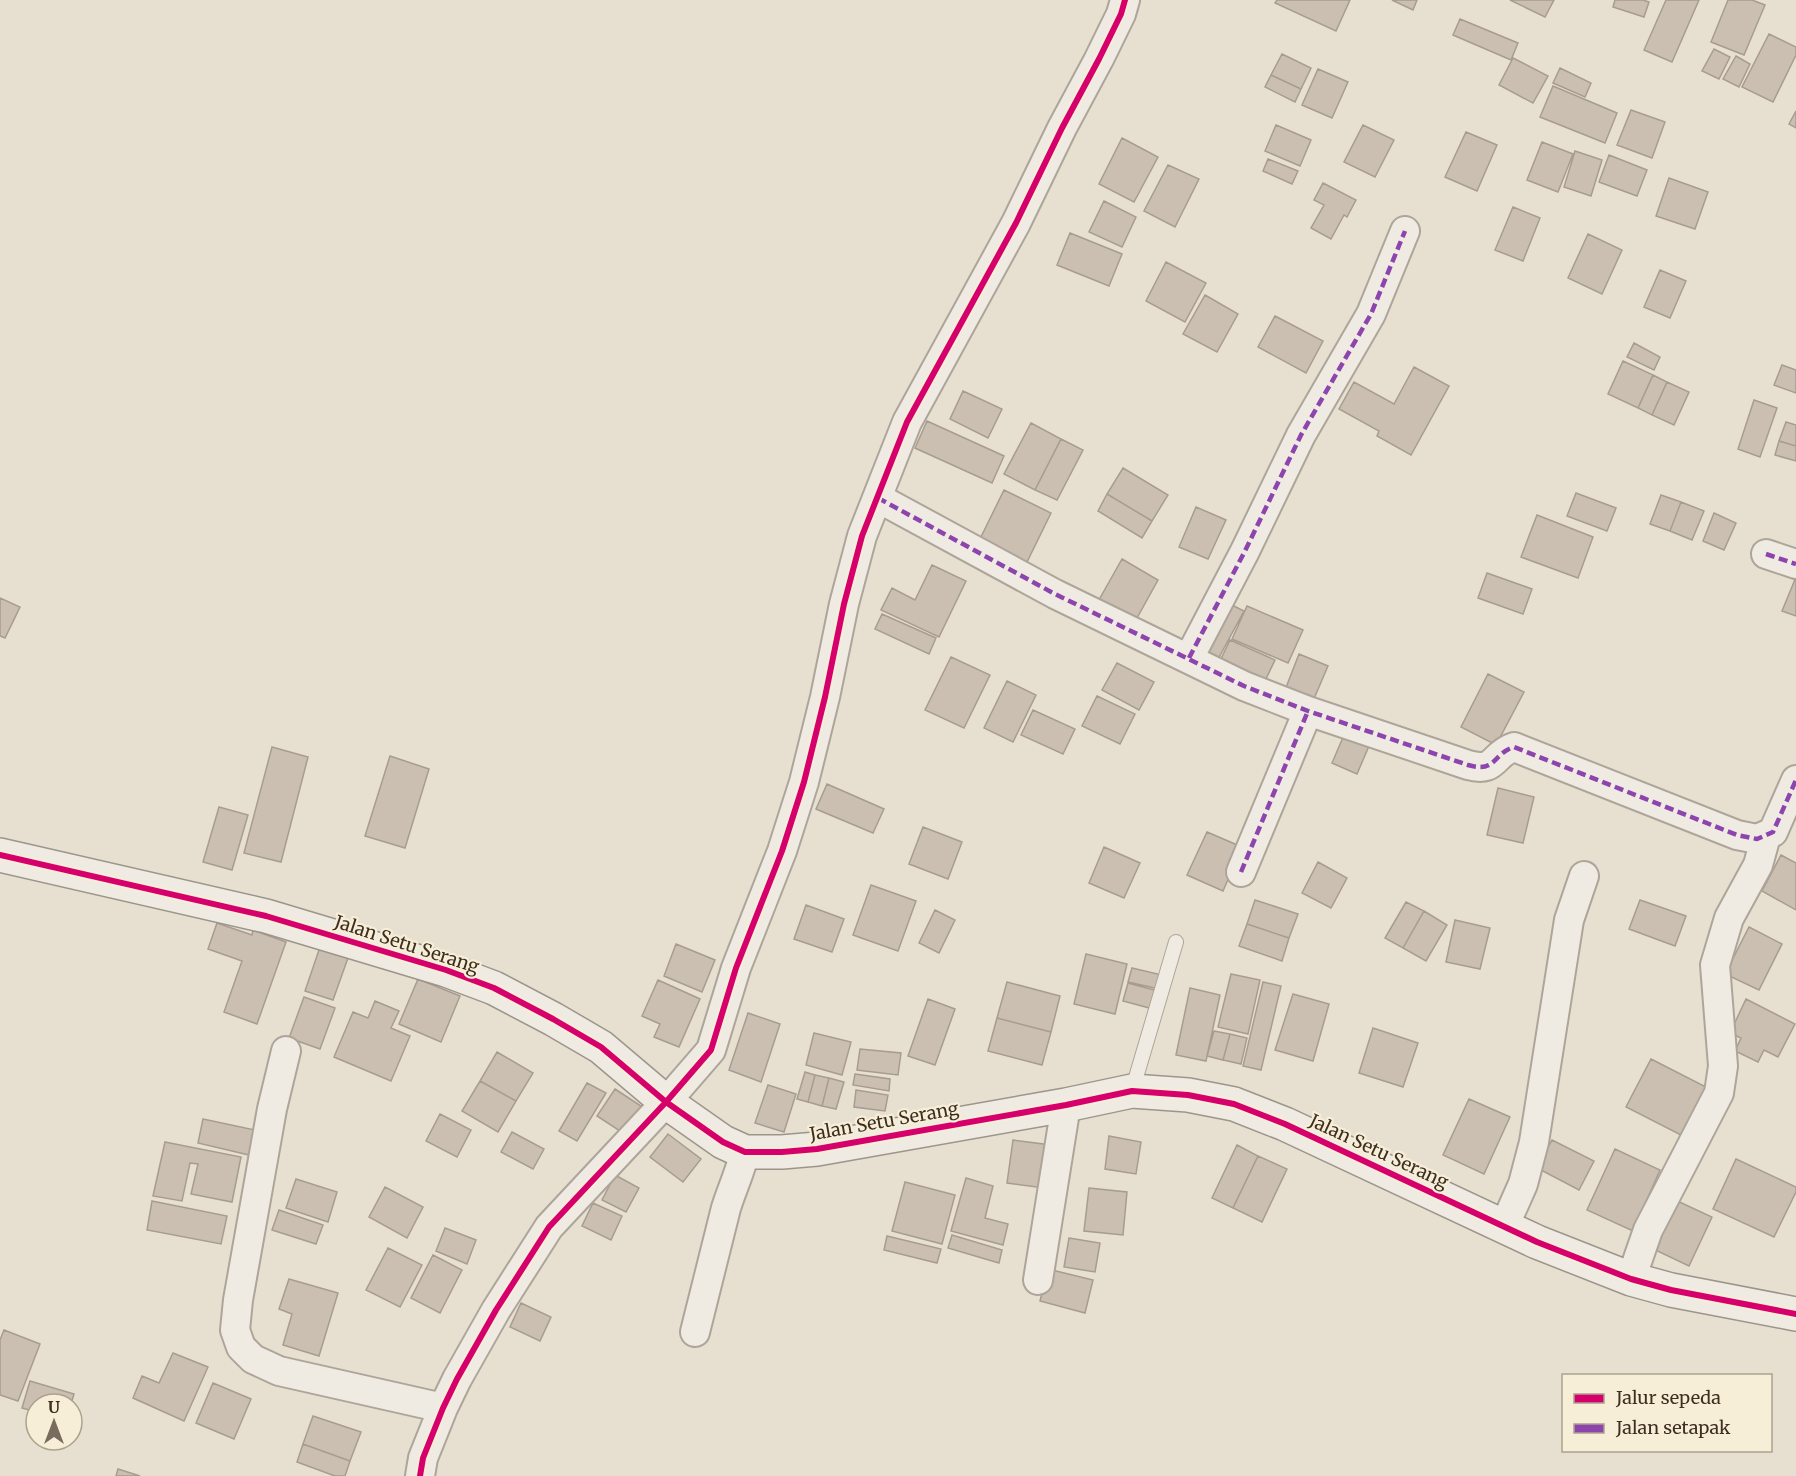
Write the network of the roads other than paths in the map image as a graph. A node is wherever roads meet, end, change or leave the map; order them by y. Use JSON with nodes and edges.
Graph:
{"nodes":[{"id":1,"x":1125,"y":0,"type":"edge"},
{"id":2,"x":1405,"y":231,"type":"dead end"},
{"id":3,"x":878,"y":498,"type":"junction"},
{"id":4,"x":1766,"y":554,"type":"dead end"},
{"id":5,"x":1796,"y":564,"type":"edge"},
{"id":6,"x":1189,"y":658,"type":"junction"},
{"id":7,"x":1308,"y":711,"type":"junction"},
{"id":8,"x":1796,"y":780,"type":"edge"},
{"id":9,"x":1766,"y":836,"type":"junction"},
{"id":10,"x":0,"y":855,"type":"edge"},
{"id":11,"x":1241,"y":872,"type":"dead end"},
{"id":12,"x":1584,"y":876,"type":"dead end"},
{"id":13,"x":1176,"y":942,"type":"dead end"},
{"id":14,"x":286,"y":1051,"type":"dead end"},
{"id":15,"x":1132,"y":1091,"type":"junction"},
{"id":16,"x":666,"y":1102,"type":"junction"},
{"id":17,"x":1066,"y":1105,"type":"junction"},
{"id":18,"x":745,"y":1152,"type":"junction"},
{"id":19,"x":1504,"y":1227,"type":"junction"},
{"id":20,"x":1631,"y":1279,"type":"junction"},
{"id":21,"x":1038,"y":1280,"type":"dead end"},
{"id":22,"x":1796,"y":1314,"type":"edge"},
{"id":23,"x":695,"y":1332,"type":"dead end"},
{"id":24,"x":443,"y":1408,"type":"junction"},
{"id":25,"x":420,"y":1476,"type":"edge"}],
"edges":[{"from":1,"to":3,"type":"street"},
{"from":2,"to":6,"type":"street"},
{"from":3,"to":6,"type":"street"},
{"from":3,"to":16,"type":"street"},
{"from":4,"to":5,"type":"street"},
{"from":6,"to":7,"type":"street"},
{"from":7,"to":9,"type":"street"},
{"from":7,"to":11,"type":"street"},
{"from":8,"to":9,"type":"street"},
{"from":9,"to":20,"type":"street"},
{"from":10,"to":16,"type":"street","name":"Jalan Setu Serang"},
{"from":12,"to":19,"type":"street"},
{"from":13,"to":15,"type":"lane"},
{"from":14,"to":24,"type":"street"},
{"from":15,"to":17,"type":"street","name":"Jalan Setu Serang"},
{"from":15,"to":19,"type":"street","name":"Jalan Setu Serang"},
{"from":16,"to":18,"type":"street","name":"Jalan Setu Serang"},
{"from":16,"to":24,"type":"street"},
{"from":17,"to":18,"type":"street","name":"Jalan Setu Serang"},
{"from":17,"to":21,"type":"street"},
{"from":18,"to":23,"type":"street"},
{"from":19,"to":20,"type":"street","name":"Jalan Setu Serang"},
{"from":20,"to":22,"type":"street","name":"Jalan Setu Serang"},
{"from":24,"to":25,"type":"street"}]}
